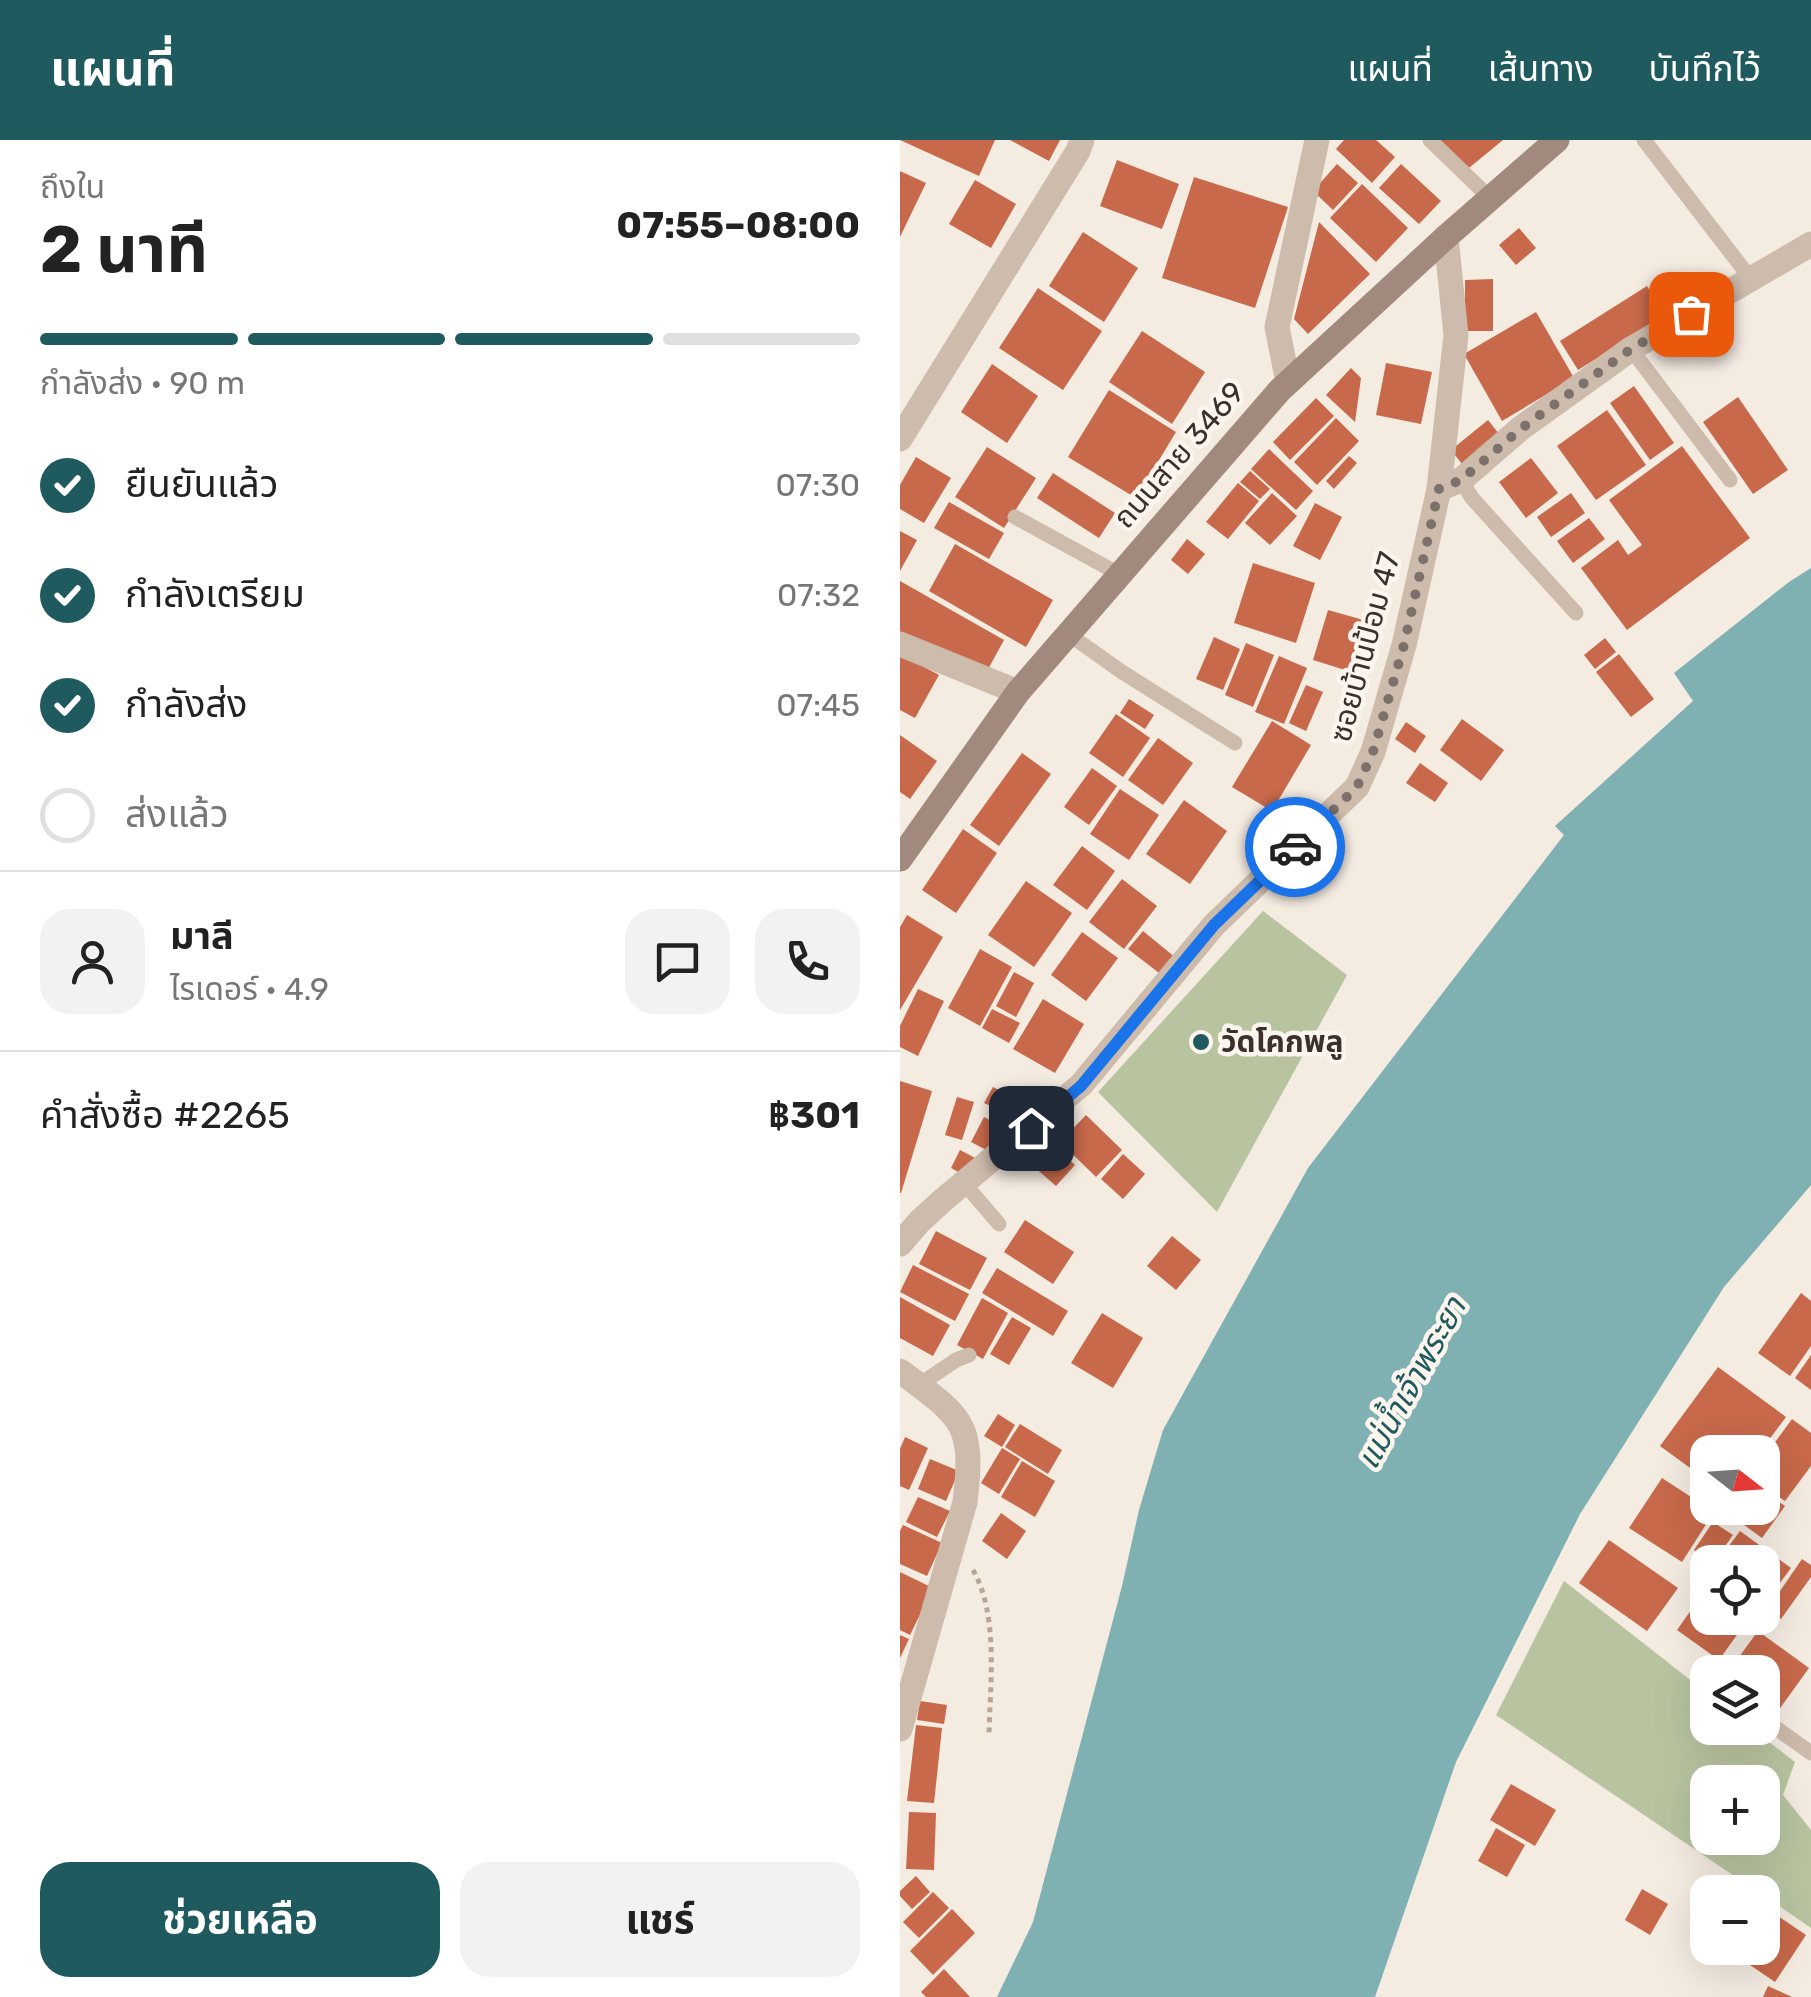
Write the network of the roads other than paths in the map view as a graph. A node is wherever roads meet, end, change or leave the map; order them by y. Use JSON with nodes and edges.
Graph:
{"nodes":[{"id":1,"x":1082,"y":140,"type":"edge"},
{"id":2,"x":1317,"y":140,"type":"edge"},
{"id":3,"x":1430,"y":140,"type":"edge"},
{"id":4,"x":1557,"y":140,"type":"edge"},
{"id":5,"x":1644,"y":140,"type":"edge"},
{"id":6,"x":1490,"y":198,"type":"junction"},
{"id":7,"x":1446,"y":237,"type":"junction"},
{"id":8,"x":1811,"y":244,"type":"edge"},
{"id":9,"x":1751,"y":278,"type":"junction"},
{"id":10,"x":1631,"y":349,"type":"junction"},
{"id":11,"x":1288,"y":382,"type":"junction"},
{"id":12,"x":900,"y":440,"type":"edge"},
{"id":13,"x":1730,"y":480,"type":"dead end"},
{"id":14,"x":1450,"y":485,"type":"junction"},
{"id":15,"x":1015,"y":517,"type":"dead end"},
{"id":16,"x":1119,"y":574,"type":"junction"},
{"id":17,"x":1576,"y":613,"type":"dead end"},
{"id":18,"x":1067,"y":634,"type":"junction"},
{"id":19,"x":900,"y":644,"type":"edge"},
{"id":20,"x":1018,"y":692,"type":"junction"},
{"id":21,"x":1235,"y":744,"type":"dead end"},
{"id":22,"x":900,"y":859,"type":"edge"},
{"id":23,"x":964,"y":1183,"type":"junction"},
{"id":24,"x":999,"y":1224,"type":"dead end"},
{"id":25,"x":900,"y":1244,"type":"edge"},
{"id":26,"x":969,"y":1355,"type":"dead end"},
{"id":27,"x":910,"y":1378,"type":"edge"},
{"id":28,"x":900,"y":1729,"type":"edge"},
{"id":29,"x":1780,"y":1731,"type":"edge"},
{"id":30,"x":1811,"y":1753,"type":"edge"}],
"edges":[{"from":1,"to":12,"type":"street"},
{"from":2,"to":11,"type":"street"},
{"from":3,"to":6,"type":"lane"},
{"from":4,"to":6,"type":"street","name":"ถนนสาย 3469"},
{"from":5,"to":9,"type":"lane"},
{"from":6,"to":7,"type":"street","name":"ถนนสาย 3469"},
{"from":7,"to":11,"type":"street","name":"ถนนสาย 3469"},
{"from":7,"to":14,"type":"street","name":"ซอยบ้านป้อม 47"},
{"from":8,"to":9,"type":"street"},
{"from":9,"to":10,"type":"street"},
{"from":10,"to":13,"type":"lane"},
{"from":10,"to":14,"type":"street"},
{"from":11,"to":16,"type":"street","name":"ถนนสาย 3469"},
{"from":14,"to":17,"type":"lane"},
{"from":14,"to":23,"type":"street","name":"ซอยบ้านป้อม 47"},
{"from":15,"to":16,"type":"lane"},
{"from":16,"to":18,"type":"street","name":"ถนนสาย 3469"},
{"from":18,"to":20,"type":"street","name":"ถนนสาย 3469"},
{"from":18,"to":21,"type":"lane"},
{"from":19,"to":20,"type":"street"},
{"from":20,"to":22,"type":"street","name":"ถนนสาย 3469"},
{"from":23,"to":24,"type":"lane"},
{"from":23,"to":25,"type":"street","name":"ซอยบ้านป้อม 47"},
{"from":26,"to":27,"type":"lane"},
{"from":27,"to":28,"type":"street"},
{"from":29,"to":30,"type":"lane"}]}
